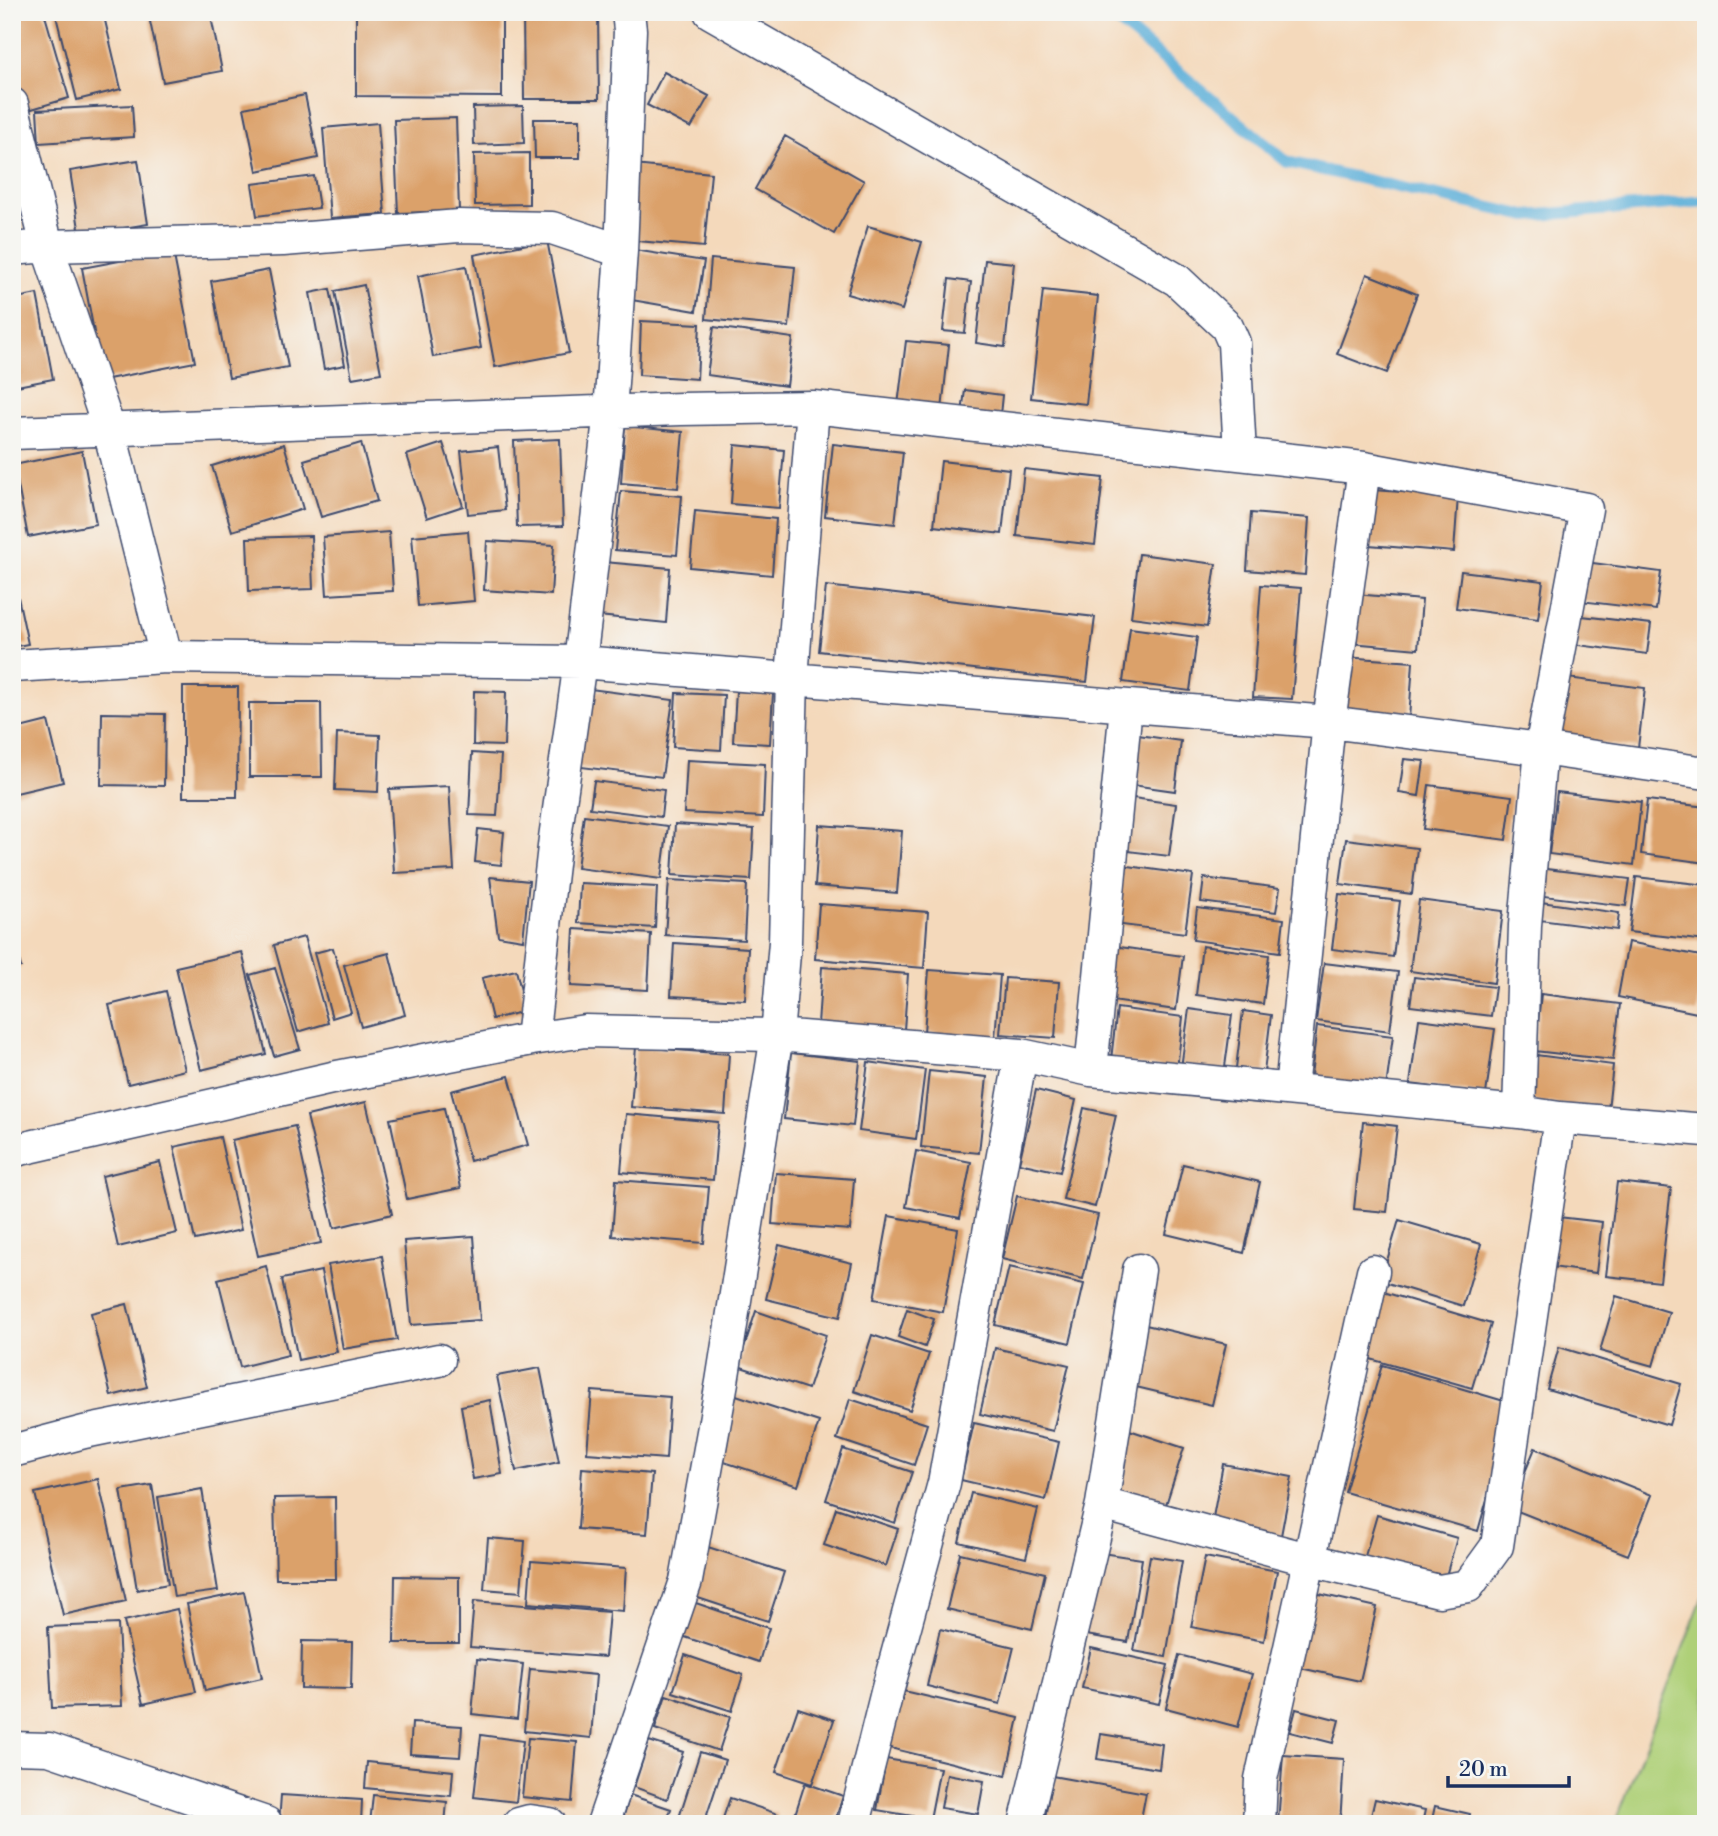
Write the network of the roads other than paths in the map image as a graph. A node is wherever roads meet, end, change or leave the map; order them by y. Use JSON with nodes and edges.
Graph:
{"nodes":[{"id":1,"x":628,"y":12,"type":"edge"},
{"id":2,"x":710,"y":12,"type":"edge"},
{"id":3,"x":12,"y":103,"type":"edge"},
{"id":4,"x":47,"y":246,"type":"junction"},
{"id":5,"x":12,"y":249,"type":"edge"},
{"id":6,"x":621,"y":251,"type":"junction"},
{"id":7,"x":813,"y":407,"type":"junction"},
{"id":8,"x":610,"y":412,"type":"junction"},
{"id":9,"x":110,"y":429,"type":"junction"},
{"id":10,"x":12,"y":433,"type":"edge"},
{"id":11,"x":1240,"y":454,"type":"junction"},
{"id":12,"x":1364,"y":468,"type":"junction"},
{"id":13,"x":166,"y":657,"type":"junction"},
{"id":14,"x":580,"y":662,"type":"junction"},
{"id":15,"x":12,"y":666,"type":"edge"},
{"id":16,"x":792,"y":678,"type":"junction"},
{"id":17,"x":1126,"y":706,"type":"junction"},
{"id":18,"x":1329,"y":722,"type":"junction"},
{"id":19,"x":1541,"y":749,"type":"junction"},
{"id":20,"x":1706,"y":773,"type":"edge"},
{"id":21,"x":777,"y":1035,"type":"junction"},
{"id":22,"x":532,"y":1039,"type":"junction"},
{"id":23,"x":1021,"y":1055,"type":"junction"},
{"id":24,"x":1091,"y":1070,"type":"junction"},
{"id":25,"x":1291,"y":1089,"type":"junction"},
{"id":26,"x":1519,"y":1112,"type":"junction"},
{"id":27,"x":1560,"y":1118,"type":"junction"},
{"id":28,"x":1706,"y":1130,"type":"edge"},
{"id":29,"x":12,"y":1151,"type":"edge"},
{"id":30,"x":1139,"y":1270,"type":"dead end"},
{"id":31,"x":1373,"y":1271,"type":"dead end"},
{"id":32,"x":439,"y":1360,"type":"dead end"},
{"id":33,"x":12,"y":1451,"type":"edge"},
{"id":34,"x":1102,"y":1504,"type":"junction"},
{"id":35,"x":1311,"y":1560,"type":"junction"},
{"id":36,"x":12,"y":1748,"type":"edge"},
{"id":37,"x":266,"y":1822,"type":"edge"},
{"id":38,"x":519,"y":1824,"type":"edge"},
{"id":39,"x":550,"y":1824,"type":"edge"},
{"id":40,"x":603,"y":1824,"type":"edge"},
{"id":41,"x":854,"y":1824,"type":"edge"},
{"id":42,"x":1025,"y":1824,"type":"edge"},
{"id":43,"x":1259,"y":1824,"type":"edge"}],
"edges":[{"from":1,"to":6,"type":"street"},
{"from":2,"to":11,"type":"street"},
{"from":3,"to":4,"type":"street"},
{"from":4,"to":5,"type":"street"},
{"from":4,"to":6,"type":"street"},
{"from":4,"to":9,"type":"street"},
{"from":6,"to":8,"type":"street"},
{"from":7,"to":8,"type":"street"},
{"from":7,"to":11,"type":"street"},
{"from":7,"to":16,"type":"street"},
{"from":8,"to":9,"type":"street"},
{"from":8,"to":14,"type":"street"},
{"from":9,"to":10,"type":"street"},
{"from":9,"to":13,"type":"street"},
{"from":11,"to":12,"type":"street"},
{"from":12,"to":18,"type":"street"},
{"from":12,"to":19,"type":"street"},
{"from":13,"to":14,"type":"street"},
{"from":13,"to":15,"type":"street"},
{"from":14,"to":16,"type":"street"},
{"from":14,"to":22,"type":"street"},
{"from":16,"to":17,"type":"street"},
{"from":16,"to":21,"type":"street"},
{"from":17,"to":18,"type":"street"},
{"from":17,"to":24,"type":"street"},
{"from":18,"to":19,"type":"street"},
{"from":18,"to":25,"type":"street"},
{"from":19,"to":20,"type":"street"},
{"from":19,"to":26,"type":"street"},
{"from":21,"to":22,"type":"street"},
{"from":21,"to":23,"type":"street"},
{"from":21,"to":40,"type":"street"},
{"from":22,"to":29,"type":"street"},
{"from":23,"to":24,"type":"street"},
{"from":23,"to":41,"type":"street"},
{"from":24,"to":25,"type":"street"},
{"from":25,"to":26,"type":"street"},
{"from":26,"to":27,"type":"street"},
{"from":27,"to":28,"type":"street"},
{"from":27,"to":35,"type":"street"},
{"from":30,"to":34,"type":"street"},
{"from":31,"to":35,"type":"street"},
{"from":32,"to":33,"type":"street"},
{"from":34,"to":35,"type":"street"},
{"from":34,"to":42,"type":"street"},
{"from":35,"to":43,"type":"street"},
{"from":36,"to":37,"type":"street"},
{"from":38,"to":39,"type":"street"}]}
